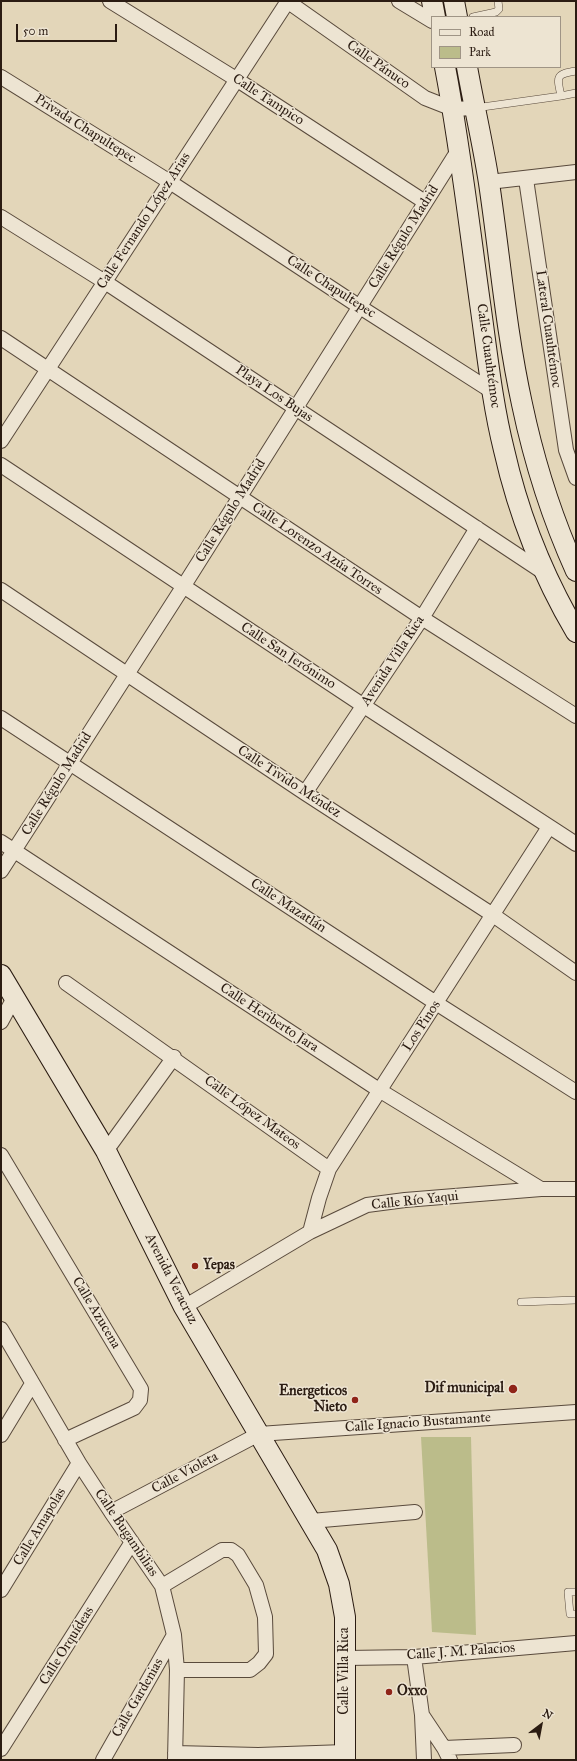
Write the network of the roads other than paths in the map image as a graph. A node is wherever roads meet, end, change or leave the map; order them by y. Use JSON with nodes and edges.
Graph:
{"nodes":[{"id":1,"x":110,"y":1,"type":"edge"},
{"id":2,"x":288,"y":1,"type":"edge"},
{"id":3,"x":399,"y":1,"type":"edge"},
{"id":4,"x":432,"y":1,"type":"edge"},
{"id":5,"x":454,"y":1,"type":"edge"},
{"id":6,"x":498,"y":1,"type":"edge"},
{"id":7,"x":435,"y":16,"type":"edge"},
{"id":8,"x":457,"y":16,"type":"edge"},
{"id":9,"x":478,"y":16,"type":"edge"},
{"id":10,"x":431,"y":20,"type":"edge"},
{"id":11,"x":445,"y":68,"type":"edge"},
{"id":12,"x":467,"y":68,"type":"edge"},
{"id":13,"x":576,"y":71,"type":"edge"},
{"id":14,"x":1,"y":77,"type":"edge"},
{"id":15,"x":236,"y":79,"type":"junction"},
{"id":16,"x":576,"y":93,"type":"edge"},
{"id":17,"x":561,"y":96,"type":"junction"},
{"id":18,"x":475,"y":108,"type":"junction"},
{"id":19,"x":453,"y":109,"type":"junction"},
{"id":20,"x":459,"y":149,"type":"junction"},
{"id":21,"x":576,"y":172,"type":"edge"},
{"id":22,"x":526,"y":179,"type":"junction"},
{"id":23,"x":170,"y":182,"type":"junction"},
{"id":24,"x":489,"y":182,"type":"junction"},
{"id":25,"x":425,"y":202,"type":"junction"},
{"id":26,"x":1,"y":217,"type":"edge"},
{"id":27,"x":105,"y":282,"type":"junction"},
{"id":28,"x":360,"y":307,"type":"junction"},
{"id":29,"x":1,"y":338,"type":"edge"},
{"id":30,"x":48,"y":369,"type":"junction"},
{"id":31,"x":493,"y":392,"type":"junction"},
{"id":32,"x":295,"y":408,"type":"junction"},
{"id":33,"x":1,"y":441,"type":"edge"},
{"id":34,"x":571,"y":450,"type":"edge"},
{"id":35,"x":1,"y":465,"type":"edge"},
{"id":36,"x":576,"y":478,"type":"edge"},
{"id":37,"x":240,"y":497,"type":"junction"},
{"id":38,"x":477,"y":528,"type":"junction"},
{"id":39,"x":576,"y":571,"type":"edge"},
{"id":40,"x":546,"y":574,"type":"junction"},
{"id":41,"x":183,"y":587,"type":"junction"},
{"id":42,"x":1,"y":590,"type":"edge"},
{"id":43,"x":422,"y":618,"type":"junction"},
{"id":44,"x":576,"y":632,"type":"edge"},
{"id":45,"x":127,"y":674,"type":"junction"},
{"id":46,"x":364,"y":706,"type":"junction"},
{"id":47,"x":576,"y":716,"type":"edge"},
{"id":48,"x":1,"y":718,"type":"edge"},
{"id":49,"x":69,"y":764,"type":"junction"},
{"id":50,"x":305,"y":793,"type":"junction"},
{"id":51,"x":549,"y":827,"type":"junction"},
{"id":52,"x":1,"y":842,"type":"edge"},
{"id":53,"x":576,"y":844,"type":"edge"},
{"id":54,"x":15,"y":851,"type":"junction"},
{"id":55,"x":1,"y":871,"type":"edge"},
{"id":56,"x":493,"y":915,"type":"junction"},
{"id":57,"x":576,"y":973,"type":"edge"},
{"id":58,"x":1,"y":975,"type":"edge"},
{"id":59,"x":66,"y":982,"type":"dead end"},
{"id":60,"x":15,"y":996,"type":"junction"},
{"id":61,"x":436,"y":1003,"type":"junction"},
{"id":62,"x":1,"y":1022,"type":"edge"},
{"id":63,"x":174,"y":1057,"type":"junction"},
{"id":64,"x":379,"y":1090,"type":"junction"},
{"id":65,"x":576,"y":1092,"type":"edge"},
{"id":66,"x":106,"y":1152,"type":"junction"},
{"id":67,"x":1,"y":1155,"type":"edge"},
{"id":68,"x":329,"y":1169,"type":"junction"},
{"id":69,"x":541,"y":1189,"type":"junction"},
{"id":70,"x":576,"y":1189,"type":"edge"},
{"id":71,"x":310,"y":1232,"type":"junction"},
{"id":72,"x":576,"y":1300,"type":"edge"},
{"id":73,"x":521,"y":1302,"type":"dead end"},
{"id":74,"x":184,"y":1307,"type":"junction"},
{"id":75,"x":1,"y":1329,"type":"edge"},
{"id":76,"x":32,"y":1384,"type":"junction"},
{"id":77,"x":576,"y":1412,"type":"edge"},
{"id":78,"x":259,"y":1434,"type":"junction"},
{"id":79,"x":1,"y":1435,"type":"edge"},
{"id":80,"x":65,"y":1440,"type":"junction"},
{"id":81,"x":79,"y":1463,"type":"junction"},
{"id":82,"x":111,"y":1512,"type":"junction"},
{"id":83,"x":415,"y":1512,"type":"dead end"},
{"id":84,"x":311,"y":1522,"type":"junction"},
{"id":85,"x":132,"y":1542,"type":"junction"},
{"id":86,"x":339,"y":1584,"type":"joint"},
{"id":87,"x":162,"y":1586,"type":"junction"},
{"id":88,"x":1,"y":1590,"type":"edge"},
{"id":89,"x":576,"y":1592,"type":"edge"},
{"id":90,"x":576,"y":1614,"type":"edge"},
{"id":91,"x":174,"y":1635,"type":"junction"},
{"id":92,"x":576,"y":1643,"type":"edge"},
{"id":93,"x":414,"y":1656,"type":"junction"},
{"id":94,"x":346,"y":1658,"type":"junction"},
{"id":95,"x":177,"y":1670,"type":"junction"},
{"id":96,"x":422,"y":1714,"type":"junction"},
{"id":97,"x":514,"y":1745,"type":"dead end"},
{"id":98,"x":1,"y":1749,"type":"edge"},
{"id":99,"x":447,"y":1754,"type":"edge"},
{"id":100,"x":175,"y":1756,"type":"edge"},
{"id":101,"x":345,"y":1756,"type":"edge"},
{"id":102,"x":258,"y":1757,"type":"edge"},
{"id":103,"x":103,"y":1760,"type":"edge"},
{"id":104,"x":424,"y":1760,"type":"edge"}],
"edges":[{"from":1,"to":15,"type":"street","name":"Calle Tampico"},
{"from":2,"to":15,"type":"street","name":"Calle Fernando López Arias"},
{"from":2,"to":19,"type":"street","name":"Calle Pánuco"},
{"from":3,"to":10,"type":"street"},
{"from":4,"to":7,"type":"main road"},
{"from":5,"to":8,"type":"main road"},
{"from":6,"to":9,"type":"lane"},
{"from":11,"to":19,"type":"main road","name":"Calle Cuauhtémoc"},
{"from":12,"to":18,"type":"main road","name":"Calle Cuauhtémoc"},
{"from":13,"to":17,"type":"lane"},
{"from":14,"to":23,"type":"street","name":"Privada Chapultepec"},
{"from":15,"to":23,"type":"street","name":"Calle Fernando López Arias"},
{"from":15,"to":25,"type":"street","name":"Calle Tampico"},
{"from":16,"to":17,"type":"lane"},
{"from":17,"to":18,"type":"lane"},
{"from":18,"to":19,"type":"street","name":"Calle Pánuco"},
{"from":18,"to":24,"type":"main road","name":"Calle Cuauhtémoc"},
{"from":19,"to":20,"type":"main road","name":"Calle Cuauhtémoc"},
{"from":20,"to":25,"type":"street","name":"Calle Régulo Madrid"},
{"from":20,"to":31,"type":"main road","name":"Calle Cuauhtémoc"},
{"from":21,"to":22,"type":"street"},
{"from":22,"to":24,"type":"street"},
{"from":22,"to":34,"type":"street","name":"Lateral Cuauhtémoc"},
{"from":23,"to":27,"type":"street","name":"Calle Fernando López Arias"},
{"from":23,"to":28,"type":"street","name":"Calle Chapultepec"},
{"from":24,"to":39,"type":"main road","name":"Calle Cuauhtémoc"},
{"from":25,"to":28,"type":"street","name":"Calle Régulo Madrid"},
{"from":26,"to":27,"type":"street","name":"Playa Los Bujas"},
{"from":27,"to":30,"type":"street","name":"Calle Fernando López Arias"},
{"from":27,"to":32,"type":"street","name":"Playa Los Bujas"},
{"from":28,"to":31,"type":"street","name":"Calle Chapultepec"},
{"from":28,"to":32,"type":"street","name":"Calle Régulo Madrid"},
{"from":29,"to":30,"type":"street","name":"Calle Lorenzo Azúa Torres"},
{"from":30,"to":33,"type":"street","name":"Calle Fernando López Arias"},
{"from":30,"to":37,"type":"street","name":"Calle Lorenzo Azúa Torres"},
{"from":31,"to":40,"type":"main road","name":"Calle Cuauhtémoc"},
{"from":32,"to":37,"type":"street","name":"Calle Régulo Madrid"},
{"from":32,"to":38,"type":"street","name":"Playa Los Bujas"},
{"from":34,"to":36,"type":"street","name":"Lateral Cuauhtémoc"},
{"from":35,"to":41,"type":"street","name":"Calle San Jerónimo"},
{"from":37,"to":41,"type":"street","name":"Calle Régulo Madrid"},
{"from":37,"to":43,"type":"street","name":"Calle Lorenzo Azúa Torres"},
{"from":38,"to":40,"type":"street","name":"Playa Los Bujas"},
{"from":38,"to":43,"type":"street","name":"Avenida Villa Rica"},
{"from":40,"to":44,"type":"main road","name":"Calle Cuauhtémoc"},
{"from":41,"to":45,"type":"street","name":"Calle Régulo Madrid"},
{"from":41,"to":46,"type":"street","name":"Calle San Jerónimo"},
{"from":42,"to":45,"type":"street","name":"Calle Tivido Méndez"},
{"from":43,"to":46,"type":"street","name":"Avenida Villa Rica"},
{"from":43,"to":47,"type":"street","name":"Calle Lorenzo Azúa Torres"},
{"from":45,"to":49,"type":"street","name":"Calle Régulo Madrid"},
{"from":45,"to":50,"type":"street","name":"Calle Tivido Méndez"},
{"from":46,"to":50,"type":"street","name":"Avenida Villa Rica"},
{"from":46,"to":51,"type":"street","name":"Calle San Jerónimo"},
{"from":48,"to":49,"type":"street","name":"Calle Mazatlán"},
{"from":49,"to":54,"type":"street","name":"Calle Régulo Madrid"},
{"from":49,"to":61,"type":"street","name":"Calle Mazatlán"},
{"from":50,"to":56,"type":"street","name":"Calle Tivido Méndez"},
{"from":51,"to":53,"type":"street","name":"Calle San Jerónimo"},
{"from":51,"to":56,"type":"street","name":"Los Pinos"},
{"from":52,"to":54,"type":"street","name":"Calle Heriberto Jara"},
{"from":54,"to":55,"type":"street","name":"Calle Régulo Madrid"},
{"from":54,"to":64,"type":"street","name":"Calle Heriberto Jara"},
{"from":56,"to":57,"type":"street","name":"Calle Tivido Méndez"},
{"from":56,"to":61,"type":"street","name":"Los Pinos"},
{"from":58,"to":60,"type":"main road","name":"Avenida Veracruz"},
{"from":59,"to":63,"type":"street","name":"Calle López Mateos"},
{"from":60,"to":62,"type":"street"},
{"from":60,"to":66,"type":"main road","name":"Avenida Veracruz"},
{"from":61,"to":64,"type":"street","name":"Los Pinos"},
{"from":61,"to":65,"type":"street","name":"Calle Mazatlán"},
{"from":63,"to":66,"type":"street"},
{"from":63,"to":68,"type":"street","name":"Calle López Mateos"},
{"from":64,"to":68,"type":"street","name":"Los Pinos"},
{"from":64,"to":69,"type":"street","name":"Calle Heriberto Jara"},
{"from":66,"to":74,"type":"main road","name":"Avenida Veracruz"},
{"from":67,"to":80,"type":"street","name":"Calle Azucena"},
{"from":68,"to":71,"type":"street","name":"Los Pinos"},
{"from":69,"to":70,"type":"street","name":"Calle Río Yaqui"},
{"from":69,"to":71,"type":"street","name":"Calle Río Yaqui"},
{"from":71,"to":74,"type":"street","name":"Calle Río Yaqui"},
{"from":72,"to":73,"type":"lane"},
{"from":74,"to":78,"type":"main road","name":"Avenida Veracruz"},
{"from":75,"to":76,"type":"street","name":"Calle Bugambilias"},
{"from":76,"to":79,"type":"street"},
{"from":76,"to":80,"type":"street","name":"Calle Bugambilias"},
{"from":77,"to":78,"type":"street","name":"Calle Ignacio Bustamante"},
{"from":78,"to":82,"type":"street","name":"Calle Violeta"},
{"from":78,"to":84,"type":"main road","name":"Avenida Veracruz"},
{"from":80,"to":81,"type":"street","name":"Calle Bugambilias"},
{"from":81,"to":82,"type":"street","name":"Calle Bugambilias"},
{"from":81,"to":88,"type":"street","name":"Calle Amapolas"},
{"from":82,"to":85,"type":"street","name":"Calle Bugambilias"},
{"from":83,"to":84,"type":"street"},
{"from":84,"to":86,"type":"main road","name":"Avenida Veracruz"},
{"from":85,"to":87,"type":"street","name":"Calle Bugambilias"},
{"from":85,"to":98,"type":"street","name":"Calle Orquídeas"},
{"from":86,"to":94,"type":"main road","name":"Calle Villa Rica"},
{"from":87,"to":91,"type":"street","name":"Calle Bugambilias"},
{"from":87,"to":95,"type":"street"},
{"from":89,"to":90,"type":"lane"},
{"from":91,"to":95,"type":"street","name":"Calle Bugambilias"},
{"from":91,"to":103,"type":"street","name":"Calle Gardenias"},
{"from":92,"to":93,"type":"street","name":"Calle J. M. Palacios"},
{"from":93,"to":94,"type":"street","name":"Calle J. M. Palacios"},
{"from":93,"to":96,"type":"street"},
{"from":94,"to":101,"type":"main road","name":"Calle Villa Rica"},
{"from":95,"to":100,"type":"street","name":"Calle Bugambilias"},
{"from":96,"to":99,"type":"street"},
{"from":96,"to":104,"type":"street"},
{"from":97,"to":99,"type":"street"},
{"from":100,"to":102,"type":"street"},
{"from":101,"to":102,"type":"street"}]}
